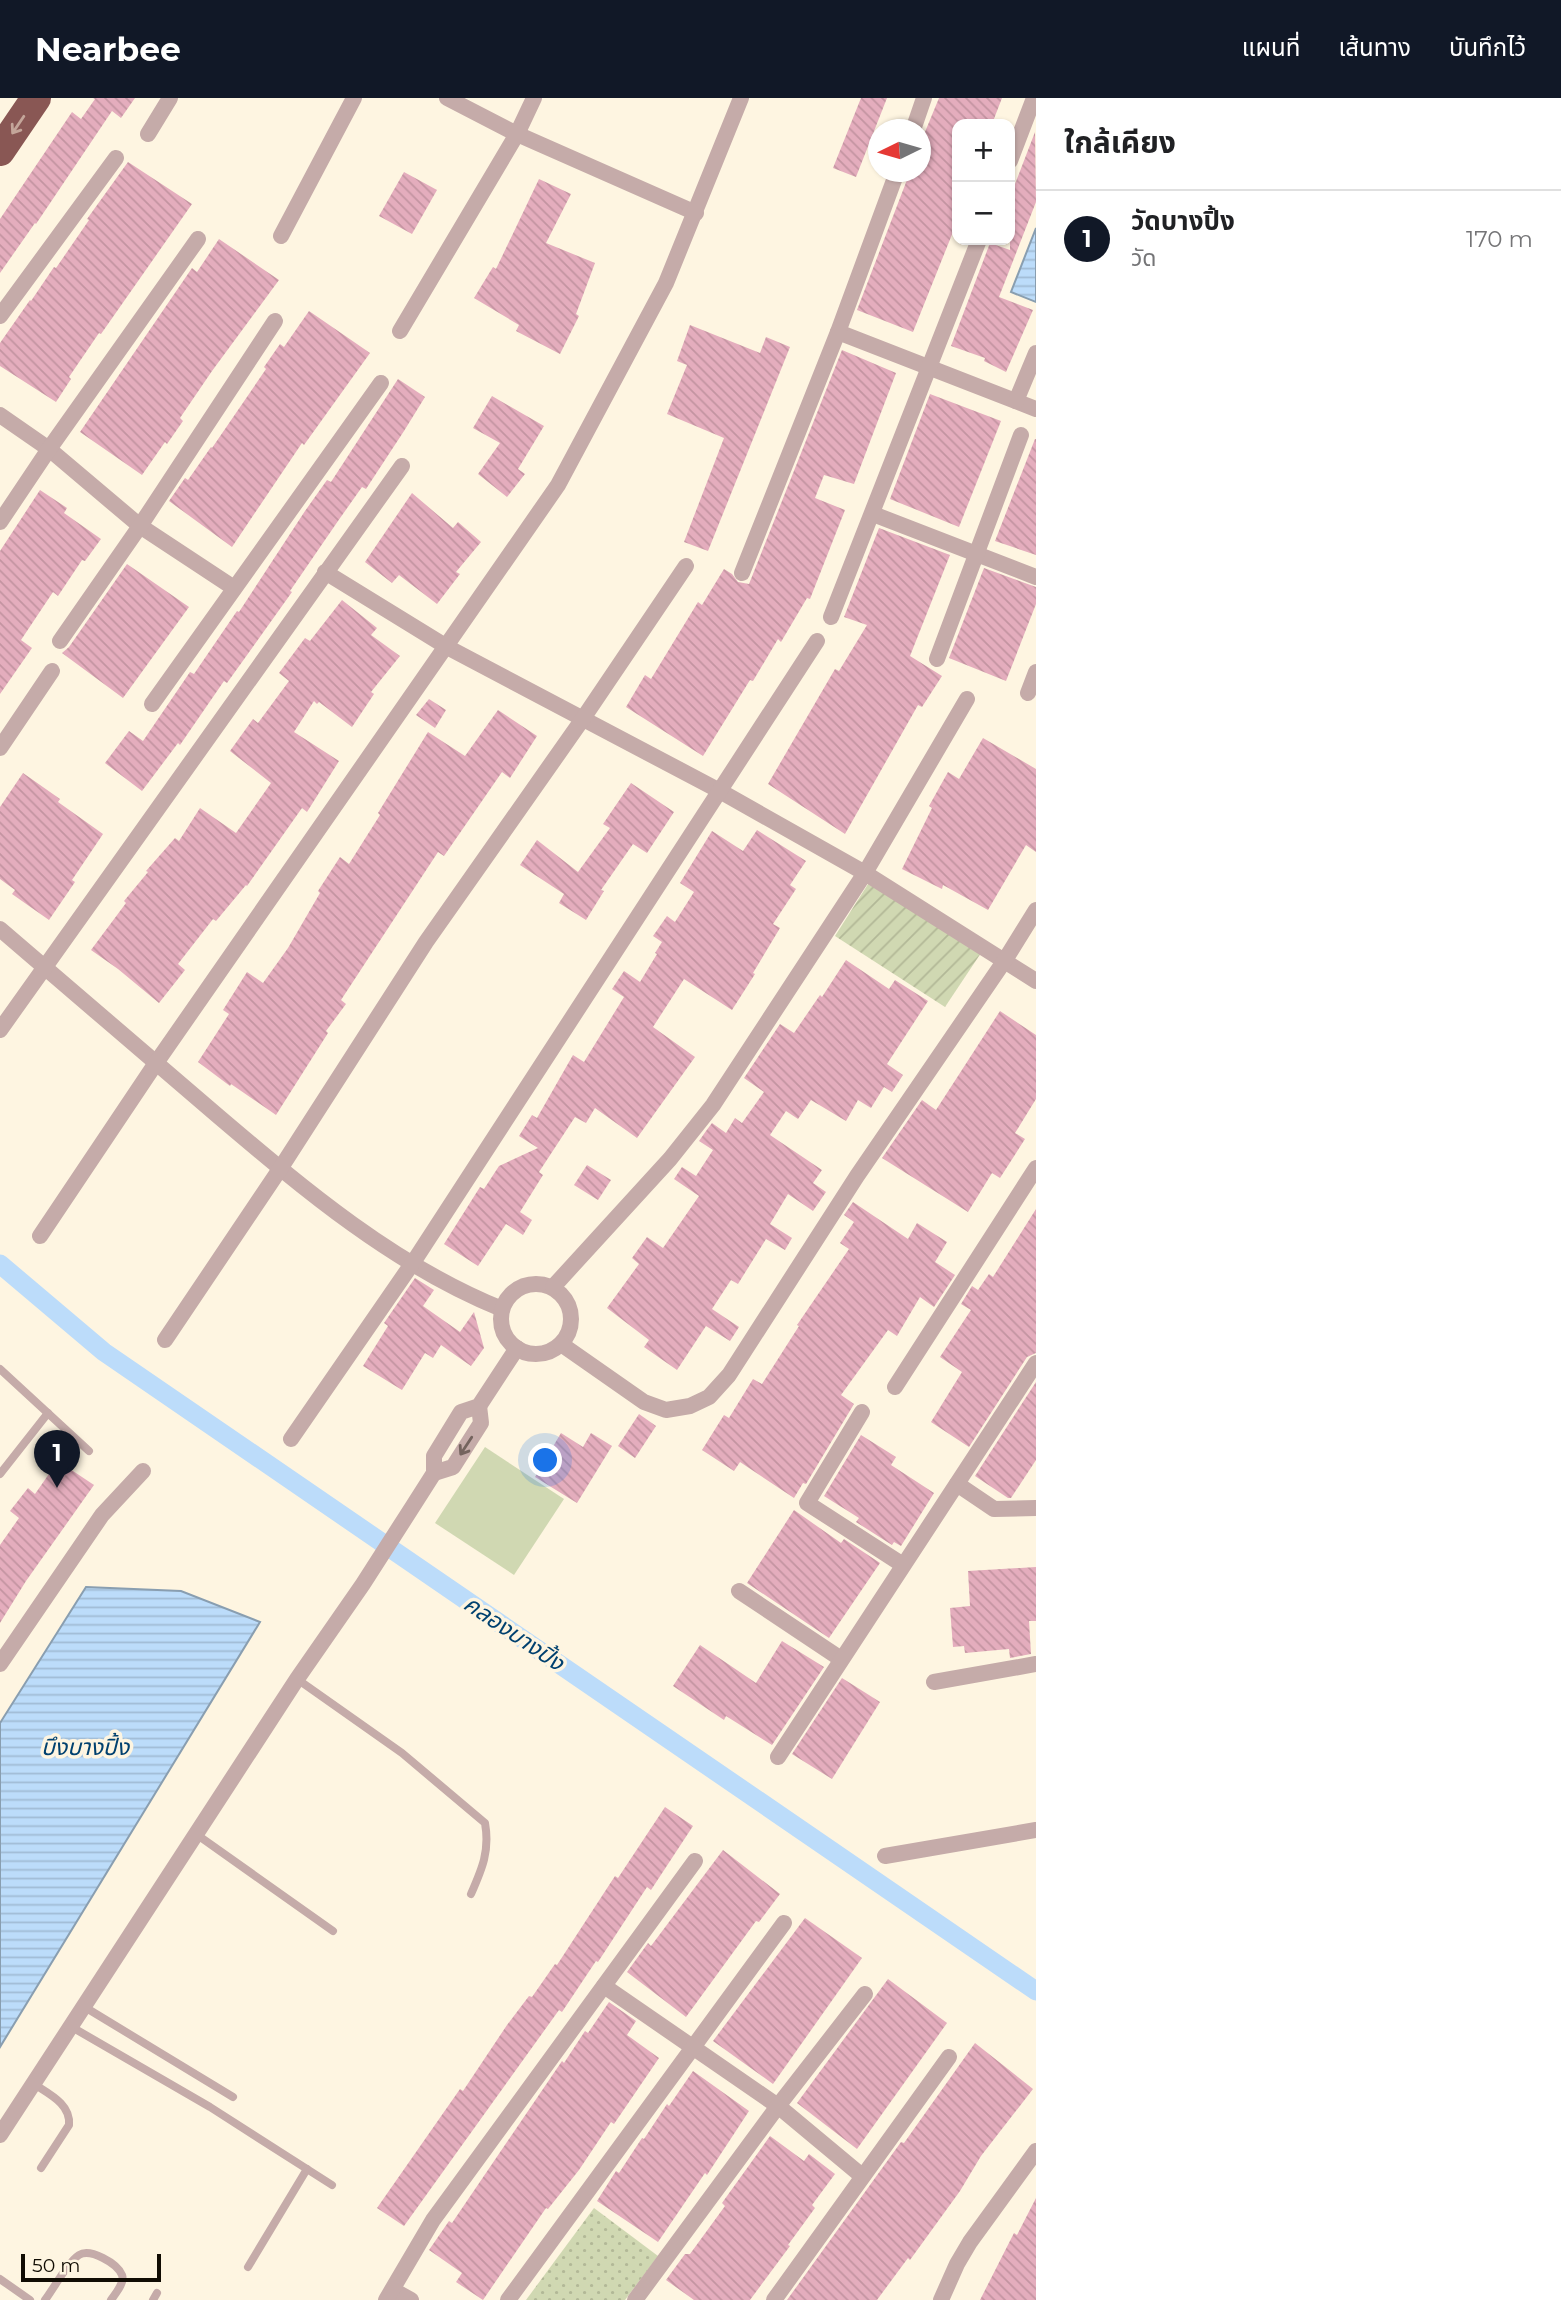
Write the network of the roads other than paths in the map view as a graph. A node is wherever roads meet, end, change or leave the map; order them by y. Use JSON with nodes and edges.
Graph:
{"nodes":[{"id":1,"x":36,"y":98,"type":"edge"},
{"id":2,"x":170,"y":98,"type":"edge"},
{"id":3,"x":354,"y":98,"type":"edge"},
{"id":4,"x":447,"y":98,"type":"edge"},
{"id":5,"x":534,"y":98,"type":"edge"},
{"id":6,"x":741,"y":98,"type":"edge"},
{"id":7,"x":924,"y":98,"type":"edge"},
{"id":8,"x":1034,"y":98,"type":"edge"},
{"id":9,"x":917,"y":119,"type":"edge"},
{"id":10,"x":148,"y":134,"type":"dead end"},
{"id":11,"x":517,"y":134,"type":"junction"},
{"id":12,"x":1015,"y":148,"type":"edge"},
{"id":13,"x":0,"y":151,"type":"edge"},
{"id":14,"x":116,"y":158,"type":"dead end"},
{"id":15,"x":893,"y":182,"type":"edge"},
{"id":16,"x":696,"y":213,"type":"junction"},
{"id":17,"x":281,"y":236,"type":"dead end"},
{"id":18,"x":198,"y":239,"type":"dead end"},
{"id":19,"x":977,"y":245,"type":"edge"},
{"id":20,"x":0,"y":316,"type":"edge"},
{"id":21,"x":275,"y":321,"type":"dead end"},
{"id":22,"x":400,"y":331,"type":"dead end"},
{"id":23,"x":838,"y":332,"type":"junction"},
{"id":24,"x":1036,"y":353,"type":"edge"},
{"id":25,"x":930,"y":367,"type":"junction"},
{"id":26,"x":381,"y":383,"type":"dead end"},
{"id":27,"x":1016,"y":401,"type":"junction"},
{"id":28,"x":1036,"y":410,"type":"edge"},
{"id":29,"x":0,"y":415,"type":"edge"},
{"id":30,"x":1021,"y":435,"type":"dead end"},
{"id":31,"x":49,"y":449,"type":"junction"},
{"id":32,"x":402,"y":466,"type":"dead end"},
{"id":33,"x":873,"y":514,"type":"junction"},
{"id":34,"x":0,"y":522,"type":"edge"},
{"id":35,"x":140,"y":526,"type":"junction"},
{"id":36,"x":977,"y":554,"type":"junction"},
{"id":37,"x":686,"y":566,"type":"dead end"},
{"id":38,"x":325,"y":572,"type":"junction"},
{"id":39,"x":742,"y":573,"type":"dead end"},
{"id":40,"x":1036,"y":578,"type":"edge"},
{"id":41,"x":234,"y":588,"type":"junction"},
{"id":42,"x":831,"y":617,"type":"dead end"},
{"id":43,"x":60,"y":641,"type":"dead end"},
{"id":44,"x":817,"y":642,"type":"dead end"},
{"id":45,"x":447,"y":647,"type":"junction"},
{"id":46,"x":937,"y":659,"type":"dead end"},
{"id":47,"x":52,"y":671,"type":"dead end"},
{"id":48,"x":1036,"y":672,"type":"edge"},
{"id":49,"x":1028,"y":693,"type":"dead end"},
{"id":50,"x":967,"y":699,"type":"dead end"},
{"id":51,"x":152,"y":705,"type":"dead end"},
{"id":52,"x":582,"y":720,"type":"junction"},
{"id":53,"x":0,"y":748,"type":"edge"},
{"id":54,"x":718,"y":790,"type":"junction"},
{"id":55,"x":865,"y":873,"type":"junction"},
{"id":56,"x":1036,"y":911,"type":"edge"},
{"id":57,"x":0,"y":929,"type":"edge"},
{"id":58,"x":1005,"y":960,"type":"junction"},
{"id":59,"x":46,"y":968,"type":"junction"},
{"id":60,"x":1036,"y":981,"type":"edge"},
{"id":61,"x":0,"y":1030,"type":"edge"},
{"id":62,"x":156,"y":1063,"type":"junction"},
{"id":63,"x":280,"y":1168,"type":"junction"},
{"id":64,"x":1036,"y":1168,"type":"edge"},
{"id":65,"x":40,"y":1236,"type":"dead end"},
{"id":66,"x":412,"y":1264,"type":"junction"},
{"id":67,"x":553,"y":1287,"type":"junction"},
{"id":68,"x":502,"y":1309,"type":"junction"},
{"id":69,"x":164,"y":1340,"type":"dead end"},
{"id":70,"x":561,"y":1344,"type":"junction"},
{"id":71,"x":517,"y":1348,"type":"junction"},
{"id":72,"x":1036,"y":1363,"type":"edge"},
{"id":73,"x":0,"y":1370,"type":"edge"},
{"id":74,"x":895,"y":1387,"type":"dead end"},
{"id":75,"x":479,"y":1406,"type":"junction"},
{"id":76,"x":862,"y":1412,"type":"dead end"},
{"id":77,"x":48,"y":1413,"type":"junction"},
{"id":78,"x":291,"y":1439,"type":"dead end"},
{"id":79,"x":89,"y":1451,"type":"dead end"},
{"id":80,"x":143,"y":1471,"type":"dead end"},
{"id":81,"x":434,"y":1473,"type":"junction"},
{"id":82,"x":0,"y":1474,"type":"edge"},
{"id":83,"x":957,"y":1484,"type":"junction"},
{"id":84,"x":1036,"y":1508,"type":"edge"},
{"id":85,"x":903,"y":1565,"type":"junction"},
{"id":86,"x":739,"y":1591,"type":"dead end"},
{"id":87,"x":841,"y":1659,"type":"junction"},
{"id":88,"x":0,"y":1664,"type":"edge"},
{"id":89,"x":1036,"y":1664,"type":"edge"},
{"id":90,"x":298,"y":1679,"type":"junction"},
{"id":91,"x":934,"y":1682,"type":"dead end"},
{"id":92,"x":778,"y":1757,"type":"dead end"},
{"id":93,"x":1036,"y":1830,"type":"edge"},
{"id":94,"x":196,"y":1835,"type":"junction"},
{"id":95,"x":885,"y":1856,"type":"dead end"},
{"id":96,"x":695,"y":1861,"type":"dead end"},
{"id":97,"x":471,"y":1894,"type":"dead end"},
{"id":98,"x":784,"y":1923,"type":"dead end"},
{"id":99,"x":333,"y":1931,"type":"dead end"},
{"id":100,"x":604,"y":1986,"type":"junction"},
{"id":101,"x":865,"y":1994,"type":"dead end"},
{"id":102,"x":83,"y":2006,"type":"junction"},
{"id":103,"x":71,"y":2026,"type":"junction"},
{"id":104,"x":693,"y":2046,"type":"junction"},
{"id":105,"x":949,"y":2057,"type":"dead end"},
{"id":106,"x":33,"y":2084,"type":"junction"},
{"id":107,"x":233,"y":2097,"type":"dead end"},
{"id":108,"x":778,"y":2106,"type":"junction"},
{"id":109,"x":0,"y":2135,"type":"edge"},
{"id":110,"x":1036,"y":2151,"type":"edge"},
{"id":111,"x":41,"y":2168,"type":"dead end"},
{"id":112,"x":307,"y":2169,"type":"junction"},
{"id":113,"x":862,"y":2176,"type":"junction"},
{"id":114,"x":332,"y":2185,"type":"dead end"},
{"id":115,"x":248,"y":2267,"type":"dead end"},
{"id":116,"x":0,"y":2279,"type":"edge"},
{"id":117,"x":389,"y":2295,"type":"edge"},
{"id":118,"x":30,"y":2300,"type":"edge"},
{"id":119,"x":46,"y":2300,"type":"edge"},
{"id":120,"x":111,"y":2300,"type":"edge"},
{"id":121,"x":411,"y":2300,"type":"edge"},
{"id":122,"x":508,"y":2300,"type":"edge"},
{"id":123,"x":635,"y":2300,"type":"edge"},
{"id":124,"x":774,"y":2300,"type":"edge"},
{"id":125,"x":941,"y":2300,"type":"edge"}],
"edges":[{"from":1,"to":13,"type":"highway","one_way":true},
{"from":2,"to":10,"type":"street"},
{"from":3,"to":17,"type":"street"},
{"from":4,"to":11,"type":"street"},
{"from":5,"to":11,"type":"street"},
{"from":6,"to":16,"type":"street"},
{"from":7,"to":9,"type":"street"},
{"from":8,"to":12,"type":"street"},
{"from":11,"to":16,"type":"street"},
{"from":11,"to":22,"type":"street"},
{"from":14,"to":20,"type":"street"},
{"from":15,"to":23,"type":"street"},
{"from":16,"to":45,"type":"street"},
{"from":18,"to":31,"type":"street"},
{"from":19,"to":25,"type":"street"},
{"from":21,"to":35,"type":"street"},
{"from":23,"to":25,"type":"street"},
{"from":23,"to":39,"type":"street"},
{"from":24,"to":27,"type":"street"},
{"from":25,"to":27,"type":"street"},
{"from":25,"to":33,"type":"street"},
{"from":26,"to":41,"type":"street"},
{"from":27,"to":28,"type":"street"},
{"from":29,"to":31,"type":"street"},
{"from":30,"to":36,"type":"street"},
{"from":31,"to":34,"type":"street"},
{"from":31,"to":35,"type":"street"},
{"from":32,"to":38,"type":"street"},
{"from":33,"to":36,"type":"street"},
{"from":33,"to":42,"type":"street"},
{"from":35,"to":41,"type":"street"},
{"from":35,"to":43,"type":"street"},
{"from":36,"to":40,"type":"street"},
{"from":36,"to":46,"type":"street"},
{"from":37,"to":52,"type":"street"},
{"from":38,"to":45,"type":"street"},
{"from":38,"to":59,"type":"street"},
{"from":41,"to":51,"type":"street"},
{"from":44,"to":54,"type":"street"},
{"from":45,"to":52,"type":"street"},
{"from":45,"to":62,"type":"street"},
{"from":47,"to":53,"type":"street"},
{"from":48,"to":49,"type":"street"},
{"from":50,"to":55,"type":"street"},
{"from":52,"to":54,"type":"street"},
{"from":52,"to":63,"type":"street"},
{"from":54,"to":55,"type":"street"},
{"from":54,"to":66,"type":"street"},
{"from":55,"to":58,"type":"street"},
{"from":55,"to":67,"type":"street"},
{"from":56,"to":58,"type":"street"},
{"from":57,"to":59,"type":"street"},
{"from":58,"to":60,"type":"street"},
{"from":58,"to":70,"type":"street"},
{"from":59,"to":61,"type":"street"},
{"from":59,"to":62,"type":"street"},
{"from":62,"to":63,"type":"street"},
{"from":62,"to":65,"type":"street"},
{"from":63,"to":66,"type":"street"},
{"from":63,"to":69,"type":"street"},
{"from":64,"to":74,"type":"street"},
{"from":66,"to":68,"type":"street"},
{"from":66,"to":78,"type":"street"},
{"from":67,"to":68,"type":"street"},
{"from":67,"to":70,"type":"street"},
{"from":68,"to":71,"type":"street"},
{"from":70,"to":71,"type":"street"},
{"from":71,"to":75,"type":"street"},
{"from":72,"to":83,"type":"street"},
{"from":73,"to":77,"type":"lane"},
{"from":75,"to":81,"type":"street"},
{"from":75,"to":81,"type":"street","one_way":true},
{"from":76,"to":85,"type":"street"},
{"from":77,"to":79,"type":"lane"},
{"from":77,"to":82,"type":"lane"},
{"from":80,"to":88,"type":"street"},
{"from":81,"to":90,"type":"street"},
{"from":83,"to":84,"type":"street"},
{"from":83,"to":85,"type":"street"},
{"from":85,"to":87,"type":"street"},
{"from":86,"to":87,"type":"street"},
{"from":87,"to":92,"type":"street"},
{"from":89,"to":91,"type":"street"},
{"from":90,"to":94,"type":"street"},
{"from":90,"to":97,"type":"lane"},
{"from":93,"to":95,"type":"street"},
{"from":94,"to":99,"type":"lane"},
{"from":94,"to":102,"type":"street"},
{"from":96,"to":100,"type":"street"},
{"from":98,"to":104,"type":"street"},
{"from":100,"to":104,"type":"street"},
{"from":100,"to":117,"type":"street"},
{"from":101,"to":108,"type":"street"},
{"from":102,"to":103,"type":"street"},
{"from":102,"to":107,"type":"lane"},
{"from":103,"to":106,"type":"street"},
{"from":103,"to":112,"type":"lane"},
{"from":104,"to":108,"type":"street"},
{"from":104,"to":122,"type":"street"},
{"from":105,"to":113,"type":"street"},
{"from":106,"to":109,"type":"street"},
{"from":106,"to":111,"type":"lane"},
{"from":108,"to":113,"type":"street"},
{"from":108,"to":123,"type":"street"},
{"from":110,"to":125,"type":"street"},
{"from":112,"to":114,"type":"lane"},
{"from":112,"to":115,"type":"lane"},
{"from":113,"to":124,"type":"street"},
{"from":116,"to":118,"type":"lane"},
{"from":117,"to":121,"type":"street"},
{"from":119,"to":120,"type":"lane"}]}
